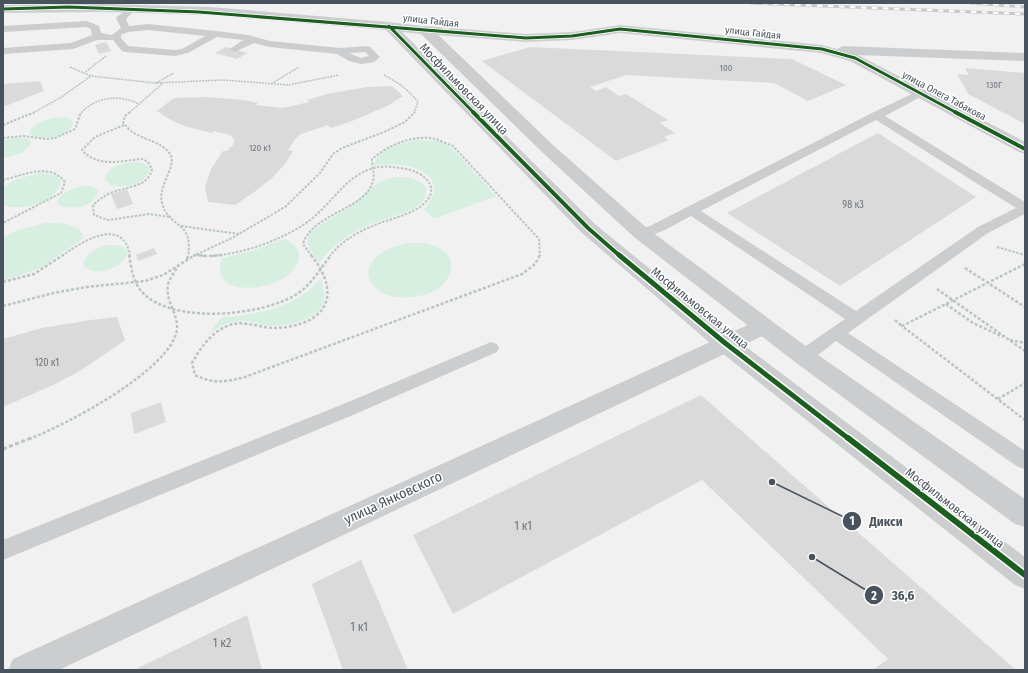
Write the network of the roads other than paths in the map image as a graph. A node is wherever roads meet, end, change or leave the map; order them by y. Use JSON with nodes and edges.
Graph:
{"nodes":[{"id":1,"x":133,"y":8,"type":"junction"},
{"id":2,"x":3,"y":9,"type":"edge"},
{"id":3,"x":389,"y":26,"type":"junction"},
{"id":4,"x":3,"y":29,"type":"edge"},
{"id":5,"x":126,"y":29,"type":"junction"},
{"id":6,"x":425,"y":30,"type":"junction"},
{"id":7,"x":216,"y":34,"type":"junction"},
{"id":8,"x":97,"y":37,"type":"junction"},
{"id":9,"x":253,"y":39,"type":"junction"},
{"id":10,"x":119,"y":42,"type":"junction"},
{"id":11,"x":235,"y":49,"type":"dead end"},
{"id":12,"x":822,"y":49,"type":"junction"},
{"id":13,"x":3,"y":51,"type":"edge"},
{"id":14,"x":340,"y":51,"type":"dead end"},
{"id":15,"x":1025,"y":57,"type":"edge"},
{"id":16,"x":855,"y":58,"type":"joint"},
{"id":17,"x":920,"y":93,"type":"junction"},
{"id":18,"x":876,"y":116,"type":"junction"},
{"id":19,"x":1025,"y":149,"type":"edge"},
{"id":20,"x":1025,"y":209,"type":"edge"},
{"id":21,"x":692,"y":210,"type":"junction"},
{"id":22,"x":641,"y":234,"type":"junction"},
{"id":23,"x":856,"y":319,"type":"junction"},
{"id":24,"x":763,"y":326,"type":"junction"},
{"id":25,"x":836,"y":333,"type":"junction"},
{"id":26,"x":725,"y":343,"type":"junction"},
{"id":27,"x":491,"y":348,"type":"dead end"},
{"id":28,"x":804,"y":356,"type":"junction"},
{"id":29,"x":1025,"y":462,"type":"edge"},
{"id":30,"x":1025,"y":516,"type":"edge"},
{"id":31,"x":3,"y":550,"type":"edge"},
{"id":32,"x":1025,"y":575,"type":"edge"},
{"id":33,"x":24,"y":670,"type":"edge"}],
"edges":[{"from":1,"to":2,"type":"street","name":"улица Гайдая"},
{"from":1,"to":3,"type":"street","name":"улица Гайдая"},
{"from":1,"to":5,"type":"lane"},
{"from":3,"to":6,"type":"street","name":"улица Гайдая"},
{"from":3,"to":26,"type":"street","name":"Мосфильмовская улица"},
{"from":4,"to":8,"type":"lane"},
{"from":5,"to":7,"type":"lane"},
{"from":5,"to":10,"type":"lane"},
{"from":6,"to":12,"type":"street","name":"улица Гайдая"},
{"from":6,"to":22,"type":"street","name":"Мосфильмовская улица"},
{"from":7,"to":9,"type":"lane"},
{"from":7,"to":10,"type":"lane"},
{"from":8,"to":10,"type":"lane"},
{"from":8,"to":13,"type":"lane"},
{"from":9,"to":11,"type":"lane"},
{"from":9,"to":14,"type":"lane"},
{"from":12,"to":15,"type":"street","name":"улица Гайдая"},
{"from":12,"to":16,"type":"street","name":"улица Гайдая"},
{"from":16,"to":17,"type":"street","name":"улица Олега Табакова"},
{"from":17,"to":18,"type":"lane"},
{"from":17,"to":19,"type":"street","name":"улица Олега Табакова"},
{"from":18,"to":20,"type":"lane"},
{"from":18,"to":21,"type":"lane"},
{"from":20,"to":23,"type":"lane"},
{"from":21,"to":22,"type":"lane"},
{"from":21,"to":23,"type":"lane"},
{"from":22,"to":24,"type":"street","name":"Мосфильмовская улица"},
{"from":23,"to":25,"type":"lane"},
{"from":24,"to":26,"type":"street","name":"улица Янковского"},
{"from":24,"to":28,"type":"street","name":"Мосфильмовская улица"},
{"from":25,"to":28,"type":"lane"},
{"from":25,"to":29,"type":"lane"},
{"from":26,"to":32,"type":"street","name":"Мосфильмовская улица"},
{"from":26,"to":33,"type":"street","name":"улица Янковского"},
{"from":27,"to":31,"type":"lane"},
{"from":28,"to":30,"type":"street","name":"Мосфильмовская улица"}]}
